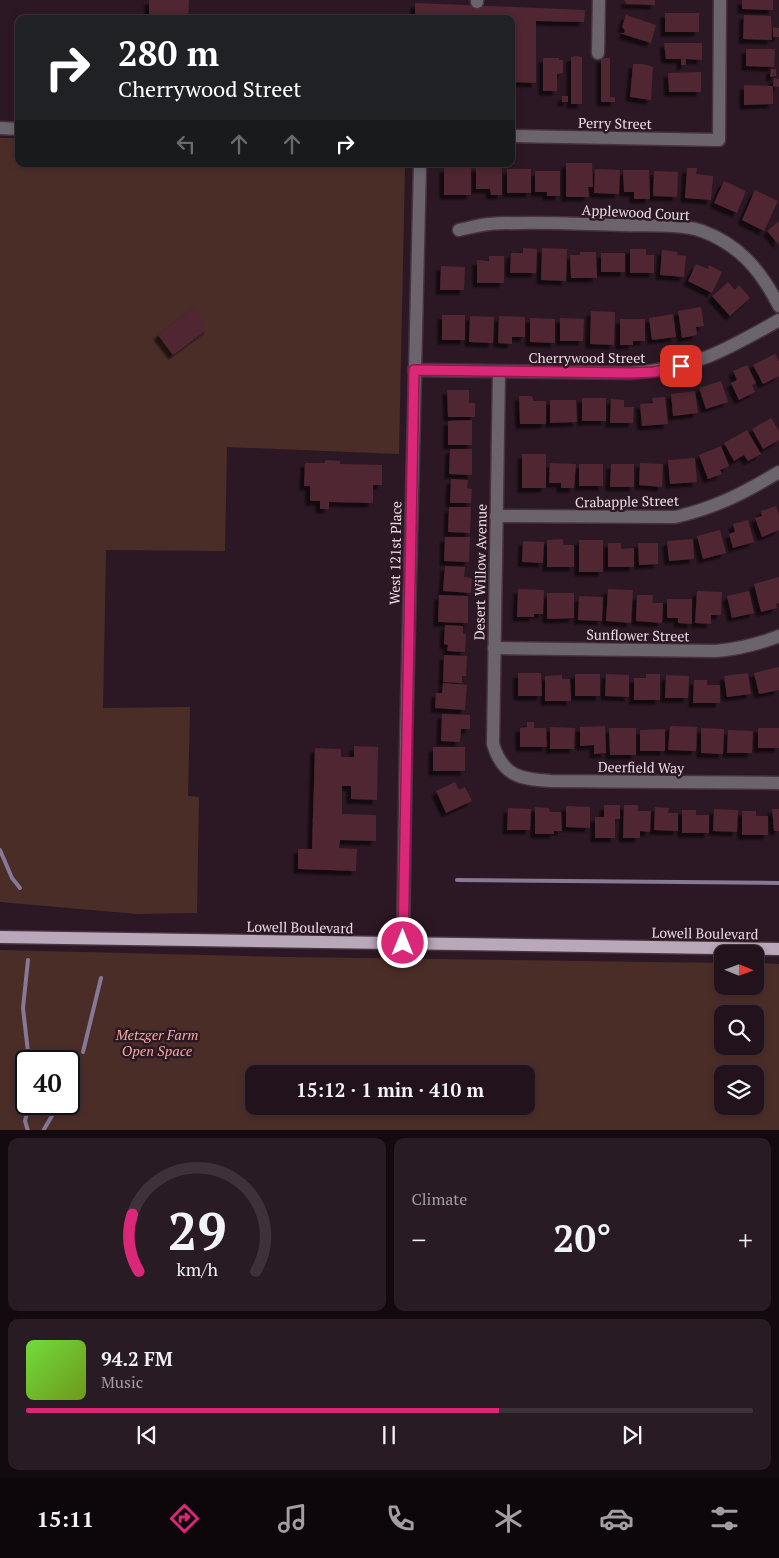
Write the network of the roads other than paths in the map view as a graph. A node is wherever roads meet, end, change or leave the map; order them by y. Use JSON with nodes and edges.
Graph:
{"nodes":[{"id":1,"x":599,"y":0,"type":"edge"},
{"id":2,"x":720,"y":0,"type":"edge"},
{"id":3,"x":598,"y":53,"type":"dead end"},
{"id":4,"x":0,"y":128,"type":"edge"},
{"id":5,"x":15,"y":129,"type":"edge"},
{"id":6,"x":515,"y":136,"type":"edge"},
{"id":7,"x":420,"y":167,"type":"edge"},
{"id":8,"x":459,"y":230,"type":"dead end"},
{"id":9,"x":779,"y":306,"type":"edge"},
{"id":10,"x":779,"y":320,"type":"edge"},
{"id":11,"x":414,"y":370,"type":"junction"},
{"id":12,"x":499,"y":372,"type":"junction"},
{"id":13,"x":779,"y":472,"type":"edge"},
{"id":14,"x":496,"y":516,"type":"junction"},
{"id":15,"x":779,"y":636,"type":"edge"},
{"id":16,"x":494,"y":648,"type":"junction"},
{"id":17,"x":506,"y":769,"type":"junction"},
{"id":18,"x":497,"y":779,"type":"dead end"},
{"id":19,"x":779,"y":783,"type":"edge"},
{"id":20,"x":0,"y":937,"type":"edge"},
{"id":21,"x":403,"y":943,"type":"junction"},
{"id":22,"x":779,"y":949,"type":"edge"}],
"edges":[{"from":1,"to":3,"type":"street"},
{"from":2,"to":6,"type":"street","name":"Perry Street"},
{"from":4,"to":5,"type":"street"},
{"from":7,"to":11,"type":"street","name":"West 121st Place"},
{"from":8,"to":9,"type":"street","name":"Applewood Court"},
{"from":10,"to":12,"type":"street","name":"Cherrywood Street"},
{"from":11,"to":12,"type":"street","name":"Cherrywood Street"},
{"from":11,"to":21,"type":"street","name":"West 121st Place"},
{"from":12,"to":14,"type":"street","name":"Desert Willow Avenue"},
{"from":13,"to":14,"type":"street","name":"Crabapple Street"},
{"from":14,"to":16,"type":"street","name":"Desert Willow Avenue"},
{"from":15,"to":16,"type":"street","name":"Sunflower Street"},
{"from":16,"to":17,"type":"street","name":"Desert Willow Avenue"},
{"from":17,"to":18,"type":"street"},
{"from":17,"to":19,"type":"street","name":"Deerfield Way"},
{"from":20,"to":21,"type":"main road","name":"Lowell Boulevard"},
{"from":21,"to":22,"type":"main road","name":"Lowell Boulevard"}]}
